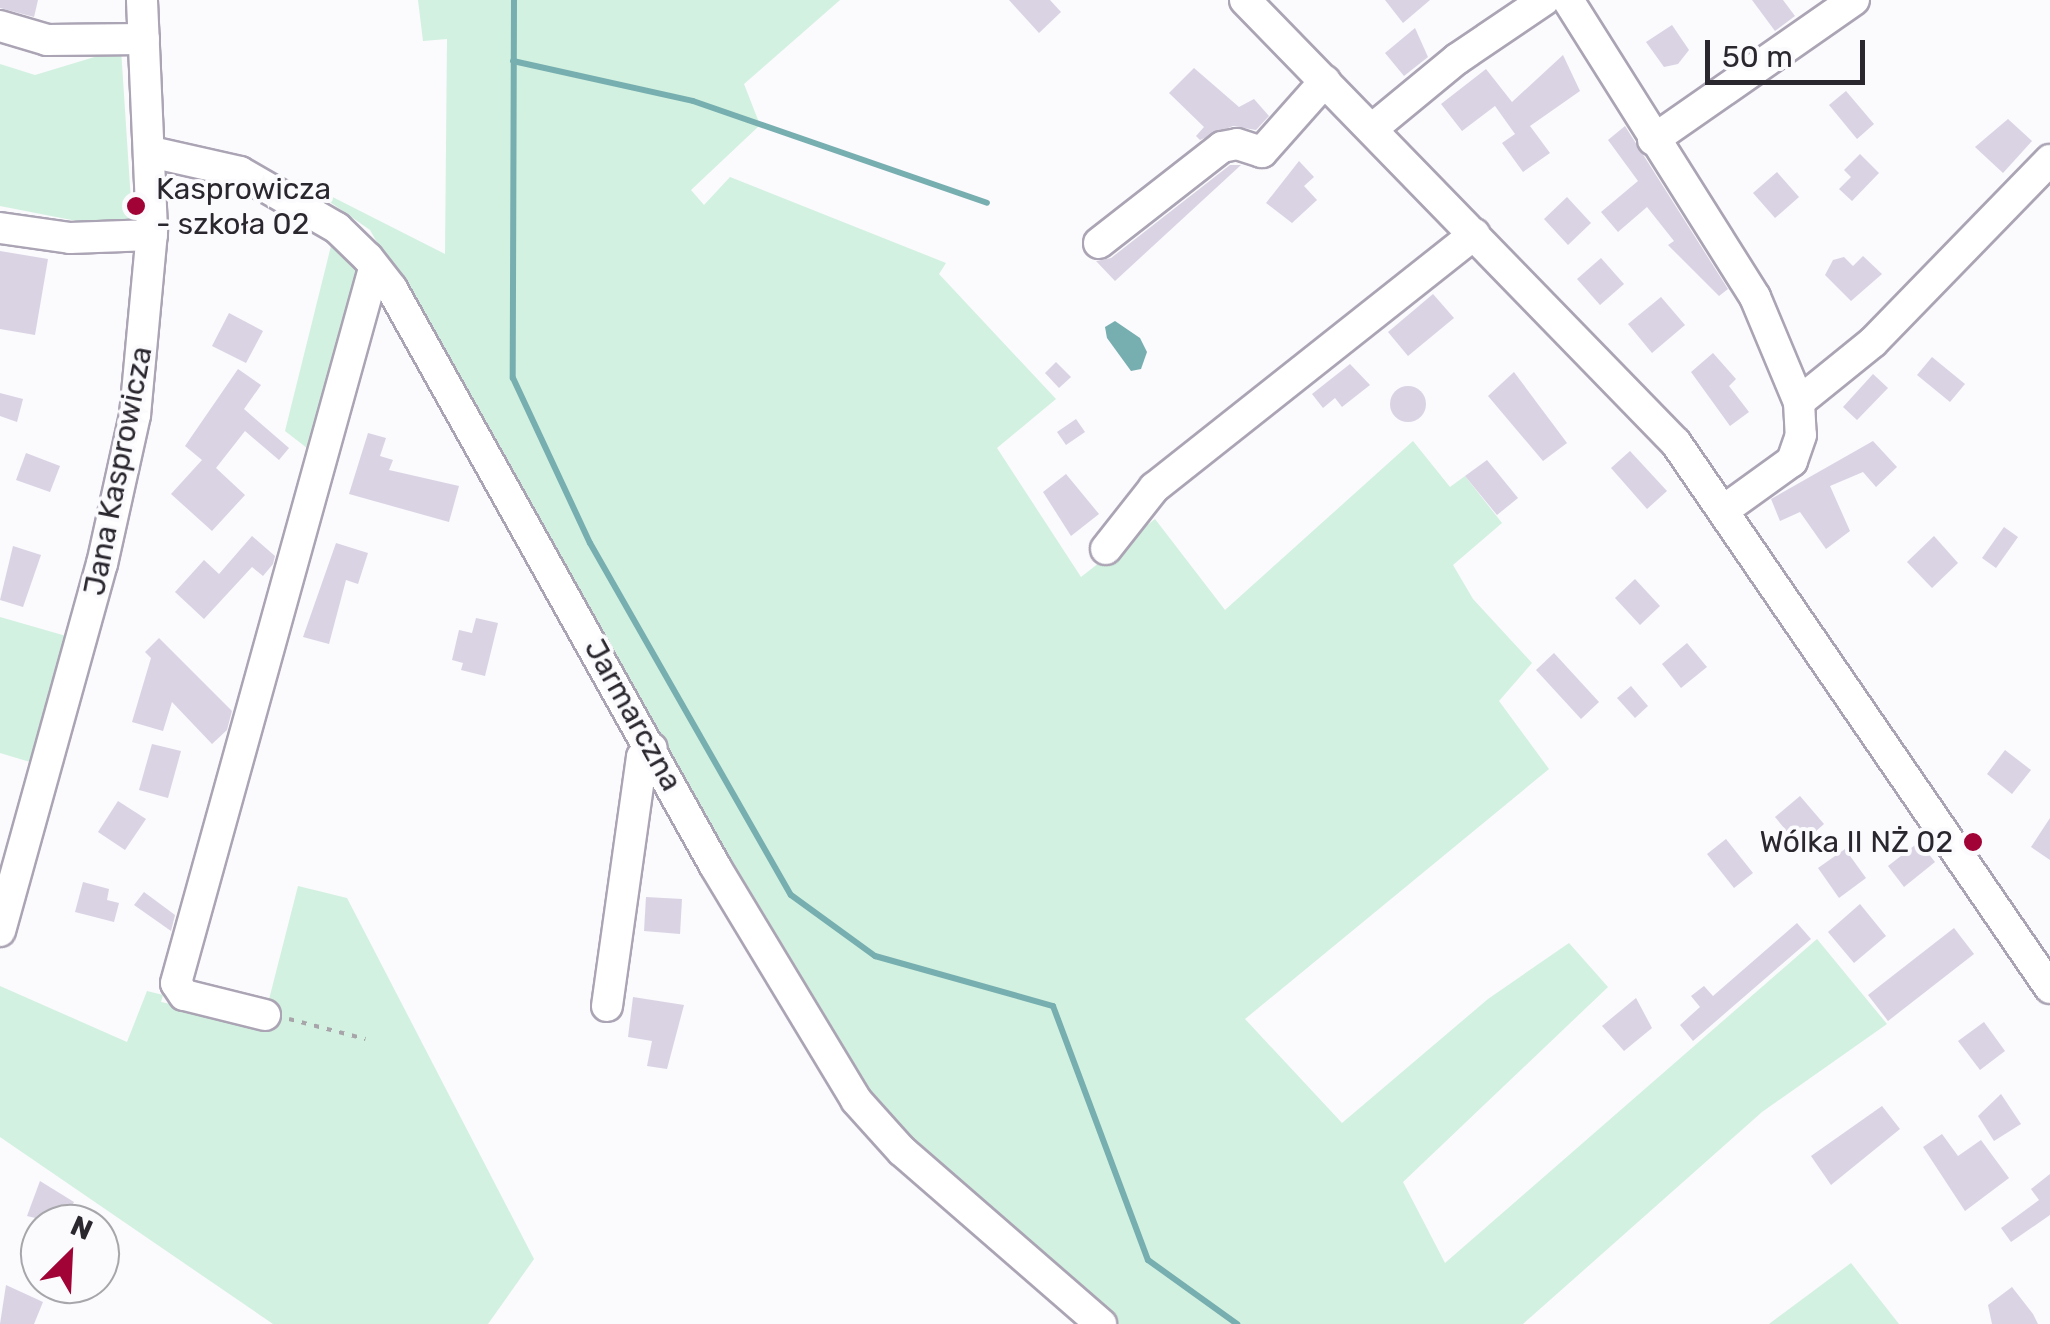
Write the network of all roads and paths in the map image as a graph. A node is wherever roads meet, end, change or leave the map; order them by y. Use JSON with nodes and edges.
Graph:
{"nodes":[{"id":1,"x":142,"y":0,"type":"edge"},
{"id":2,"x":1245,"y":0,"type":"edge"},
{"id":3,"x":1544,"y":0,"type":"edge"},
{"id":4,"x":1568,"y":0,"type":"edge"},
{"id":5,"x":1854,"y":0,"type":"edge"},
{"id":6,"x":0,"y":26,"type":"edge"},
{"id":7,"x":144,"y":39,"type":"junction"},
{"id":8,"x":1325,"y":81,"type":"junction"},
{"id":9,"x":1372,"y":129,"type":"junction"},
{"id":10,"x":1652,"y":140,"type":"junction"},
{"id":11,"x":150,"y":152,"type":"junction"},
{"id":12,"x":2050,"y":160,"type":"edge"},
{"id":13,"x":0,"y":228,"type":"edge"},
{"id":14,"x":1475,"y":234,"type":"junction"},
{"id":15,"x":152,"y":235,"type":"junction"},
{"id":16,"x":1099,"y":243,"type":"dead end"},
{"id":17,"x":373,"y":272,"type":"junction"},
{"id":18,"x":1799,"y":402,"type":"junction"},
{"id":19,"x":1724,"y":510,"type":"junction"},
{"id":20,"x":1106,"y":549,"type":"dead end"},
{"id":21,"x":652,"y":748,"type":"junction"},
{"id":22,"x":0,"y":931,"type":"edge"},
{"id":23,"x":2050,"y":988,"type":"edge"},
{"id":24,"x":607,"y":1006,"type":"dead end"},
{"id":25,"x":265,"y":1015,"type":"joint"},
{"id":26,"x":364,"y":1039,"type":"dead end"},
{"id":27,"x":1101,"y":1324,"type":"edge"}],
"edges":[{"from":1,"to":7,"type":"street","name":"Jana Kasprowicza"},
{"from":2,"to":8,"type":"street"},
{"from":3,"to":9,"type":"street"},
{"from":4,"to":10,"type":"street"},
{"from":5,"to":10,"type":"street"},
{"from":6,"to":7,"type":"street"},
{"from":7,"to":11,"type":"street","name":"Jana Kasprowicza"},
{"from":8,"to":9,"type":"street"},
{"from":8,"to":16,"type":"street"},
{"from":9,"to":14,"type":"street"},
{"from":10,"to":18,"type":"street"},
{"from":11,"to":15,"type":"street","name":"Jana Kasprowicza"},
{"from":11,"to":17,"type":"street","name":"Jarmarczna"},
{"from":12,"to":18,"type":"street"},
{"from":13,"to":15,"type":"street"},
{"from":14,"to":19,"type":"street"},
{"from":14,"to":20,"type":"street"},
{"from":15,"to":22,"type":"street","name":"Jana Kasprowicza"},
{"from":17,"to":21,"type":"street","name":"Jarmarczna"},
{"from":17,"to":25,"type":"street"},
{"from":18,"to":19,"type":"street"},
{"from":19,"to":23,"type":"street"},
{"from":21,"to":24,"type":"street"},
{"from":21,"to":27,"type":"street","name":"Jarmarczna"},
{"from":25,"to":26,"type":"path"}]}
